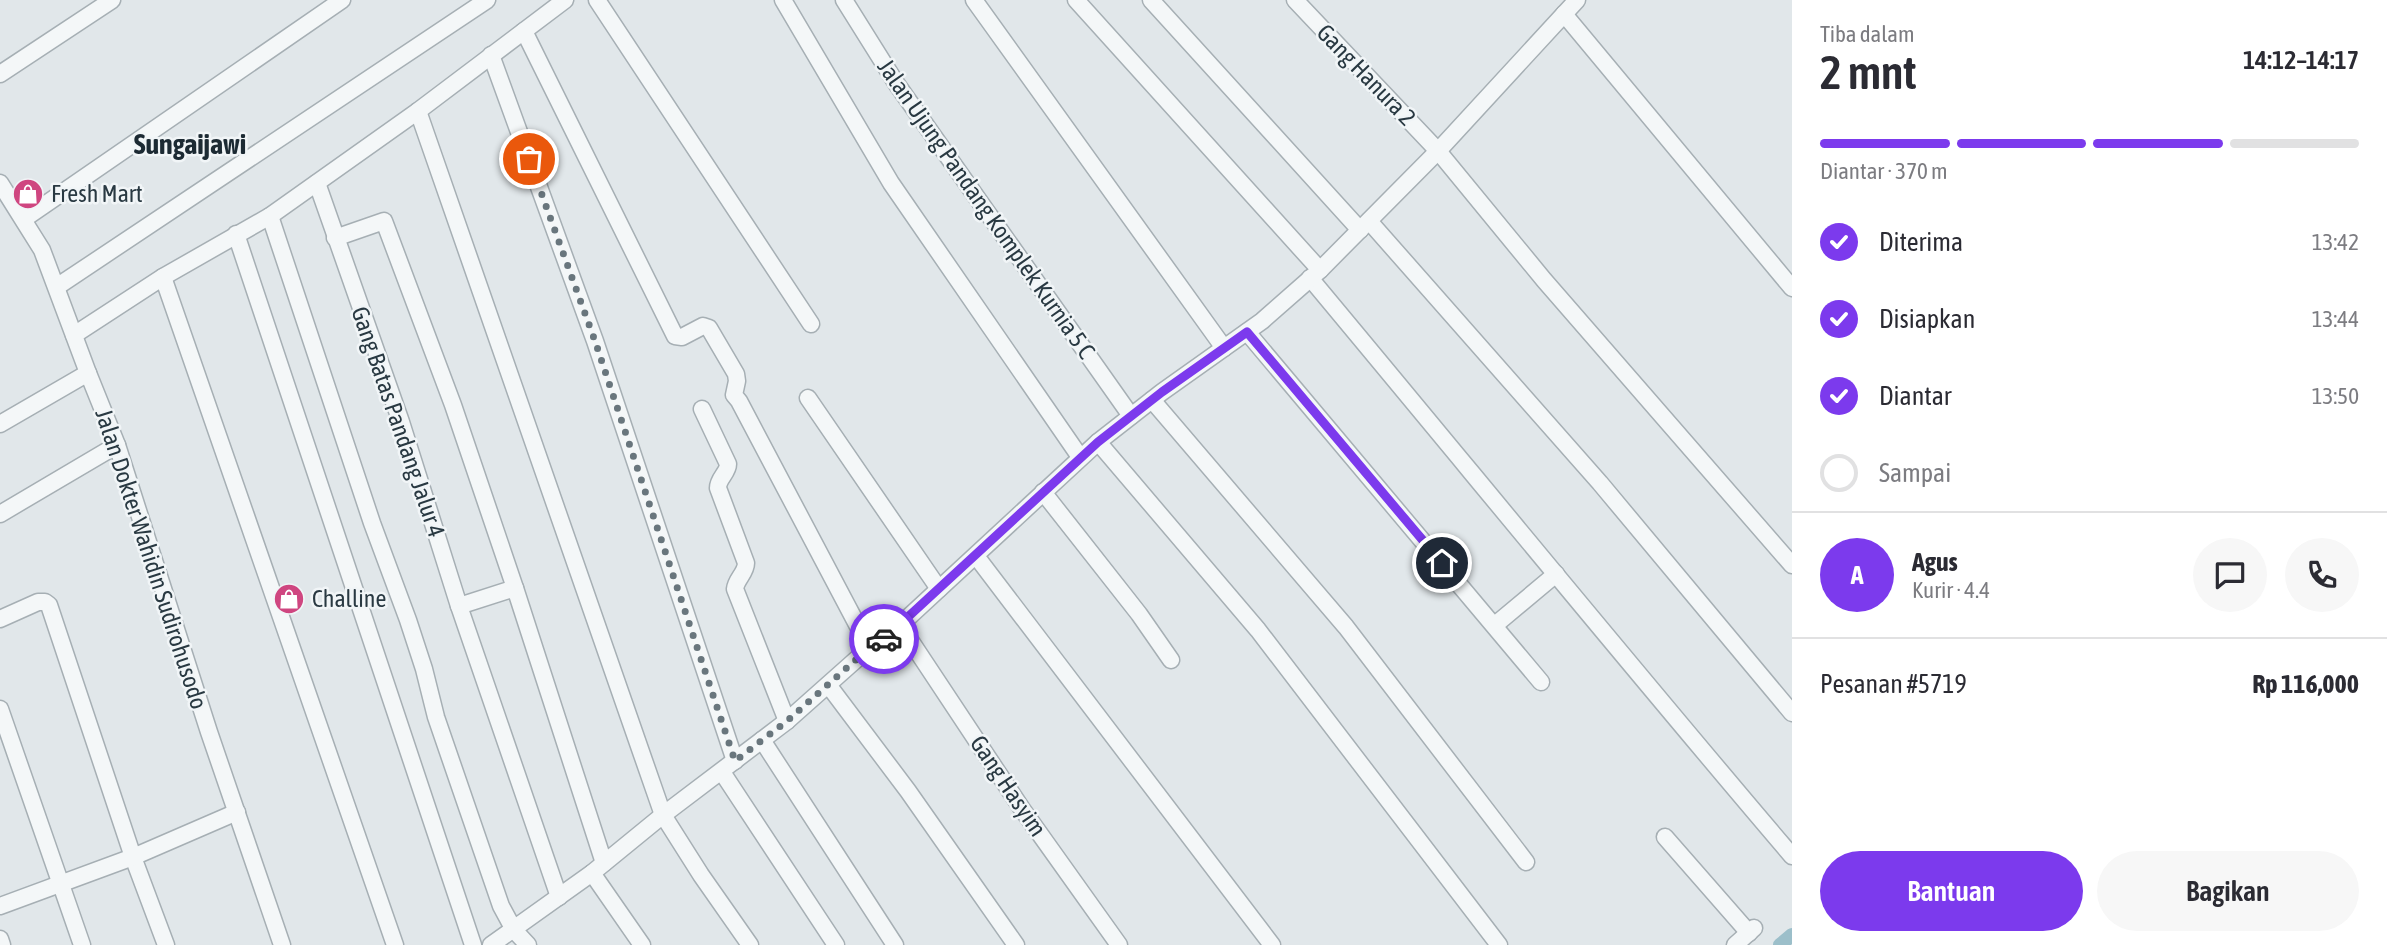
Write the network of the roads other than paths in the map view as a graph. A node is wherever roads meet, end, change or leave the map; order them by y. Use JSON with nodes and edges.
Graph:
{"nodes":[{"id":1,"x":112,"y":0,"type":"edge"},
{"id":2,"x":342,"y":0,"type":"edge"},
{"id":3,"x":486,"y":0,"type":"edge"},
{"id":4,"x":565,"y":0,"type":"edge"},
{"id":5,"x":597,"y":0,"type":"edge"},
{"id":6,"x":783,"y":0,"type":"edge"},
{"id":7,"x":844,"y":0,"type":"edge"},
{"id":8,"x":974,"y":0,"type":"edge"},
{"id":9,"x":1076,"y":0,"type":"edge"},
{"id":10,"x":1150,"y":0,"type":"edge"},
{"id":11,"x":1294,"y":0,"type":"edge"},
{"id":12,"x":1565,"y":6,"type":"edge"},
{"id":13,"x":524,"y":31,"type":"junction"},
{"id":14,"x":491,"y":55,"type":"junction"},
{"id":15,"x":0,"y":74,"type":"edge"},
{"id":16,"x":418,"y":111,"type":"junction"},
{"id":17,"x":1438,"y":151,"type":"junction"},
{"id":18,"x":0,"y":183,"type":"edge"},
{"id":19,"x":317,"y":183,"type":"junction"},
{"id":20,"x":270,"y":216,"type":"junction"},
{"id":21,"x":24,"y":219,"type":"junction"},
{"id":22,"x":1364,"y":226,"type":"junction"},
{"id":23,"x":236,"y":234,"type":"junction"},
{"id":24,"x":335,"y":238,"type":"junction"},
{"id":25,"x":1315,"y":274,"type":"junction"},
{"id":26,"x":163,"y":277,"type":"junction"},
{"id":27,"x":58,"y":286,"type":"junction"},
{"id":28,"x":1792,"y":288,"type":"edge"},
{"id":29,"x":811,"y":324,"type":"dead end"},
{"id":30,"x":1247,"y":332,"type":"junction"},
{"id":31,"x":74,"y":335,"type":"junction"},
{"id":32,"x":1224,"y":348,"type":"junction"},
{"id":33,"x":88,"y":373,"type":"junction"},
{"id":34,"x":808,"y":397,"type":"dead end"},
{"id":35,"x":1152,"y":400,"type":"junction"},
{"id":36,"x":702,"y":409,"type":"dead end"},
{"id":37,"x":1131,"y":416,"type":"junction"},
{"id":38,"x":0,"y":424,"type":"edge"},
{"id":39,"x":1098,"y":442,"type":"junction"},
{"id":40,"x":117,"y":445,"type":"junction"},
{"id":41,"x":1080,"y":457,"type":"junction"},
{"id":42,"x":1043,"y":492,"type":"junction"},
{"id":43,"x":0,"y":514,"type":"edge"},
{"id":44,"x":975,"y":556,"type":"junction"},
{"id":45,"x":1792,"y":565,"type":"edge"},
{"id":46,"x":1556,"y":574,"type":"junction"},
{"id":47,"x":515,"y":588,"type":"junction"},
{"id":48,"x":939,"y":589,"type":"junction"},
{"id":49,"x":459,"y":606,"type":"junction"},
{"id":50,"x":0,"y":619,"type":"edge"},
{"id":51,"x":900,"y":625,"type":"junction"},
{"id":52,"x":1494,"y":625,"type":"junction"},
{"id":53,"x":870,"y":649,"type":"junction"},
{"id":54,"x":1171,"y":660,"type":"dead end"},
{"id":55,"x":1541,"y":682,"type":"dead end"},
{"id":56,"x":829,"y":685,"type":"junction"},
{"id":57,"x":0,"y":709,"type":"edge"},
{"id":58,"x":1792,"y":713,"type":"edge"},
{"id":59,"x":787,"y":721,"type":"junction"},
{"id":60,"x":762,"y":740,"type":"junction"},
{"id":61,"x":735,"y":761,"type":"junction"},
{"id":62,"x":722,"y":772,"type":"junction"},
{"id":63,"x":237,"y":812,"type":"junction"},
{"id":64,"x":663,"y":815,"type":"junction"},
{"id":65,"x":1665,"y":837,"type":"dead end"},
{"id":66,"x":1792,"y":856,"type":"edge"},
{"id":67,"x":134,"y":857,"type":"junction"},
{"id":68,"x":1526,"y":862,"type":"dead end"},
{"id":69,"x":598,"y":868,"type":"junction"},
{"id":70,"x":61,"y":882,"type":"junction"},
{"id":71,"x":559,"y":897,"type":"junction"},
{"id":72,"x":0,"y":906,"type":"edge"},
{"id":73,"x":514,"y":930,"type":"junction"},
{"id":74,"x":0,"y":939,"type":"edge"},
{"id":75,"x":2,"y":945,"type":"edge"},
{"id":76,"x":82,"y":945,"type":"edge"},
{"id":77,"x":166,"y":945,"type":"edge"},
{"id":78,"x":282,"y":945,"type":"edge"},
{"id":79,"x":394,"y":945,"type":"edge"},
{"id":80,"x":473,"y":945,"type":"edge"},
{"id":81,"x":491,"y":945,"type":"edge"},
{"id":82,"x":528,"y":945,"type":"edge"},
{"id":83,"x":642,"y":945,"type":"edge"},
{"id":84,"x":750,"y":945,"type":"edge"},
{"id":85,"x":836,"y":945,"type":"edge"},
{"id":86,"x":895,"y":945,"type":"edge"},
{"id":87,"x":1016,"y":945,"type":"edge"},
{"id":88,"x":1119,"y":945,"type":"edge"},
{"id":89,"x":1272,"y":945,"type":"edge"},
{"id":90,"x":1499,"y":945,"type":"edge"},
{"id":91,"x":1735,"y":945,"type":"edge"}],
"edges":[{"from":1,"to":15,"type":"street"},
{"from":2,"to":21,"type":"street"},
{"from":3,"to":27,"type":"street"},
{"from":4,"to":13,"type":"street"},
{"from":5,"to":29,"type":"street"},
{"from":6,"to":41,"type":"street"},
{"from":7,"to":37,"type":"street","name":"Jalan Ujung Pandang Komplek Kurnia 5 C"},
{"from":8,"to":32,"type":"street"},
{"from":9,"to":25,"type":"street"},
{"from":10,"to":22,"type":"street"},
{"from":11,"to":17,"type":"street","name":"Gang Hanura 2"},
{"from":12,"to":17,"type":"street"},
{"from":12,"to":28,"type":"street"},
{"from":13,"to":14,"type":"street"},
{"from":13,"to":53,"type":"street"},
{"from":14,"to":16,"type":"street"},
{"from":14,"to":61,"type":"street"},
{"from":16,"to":19,"type":"street"},
{"from":16,"to":64,"type":"street"},
{"from":17,"to":22,"type":"street"},
{"from":17,"to":45,"type":"street","name":"Gang Hanura 2"},
{"from":18,"to":21,"type":"street","name":"Jalan Dokter Wahidin Sudirohusodo"},
{"from":19,"to":20,"type":"street"},
{"from":19,"to":24,"type":"street","name":"Gang Batas Pandang Jalur 4"},
{"from":20,"to":23,"type":"street"},
{"from":20,"to":73,"type":"street"},
{"from":21,"to":27,"type":"street","name":"Jalan Dokter Wahidin Sudirohusodo"},
{"from":22,"to":25,"type":"street"},
{"from":22,"to":58,"type":"street"},
{"from":23,"to":26,"type":"street"},
{"from":23,"to":80,"type":"street"},
{"from":24,"to":47,"type":"street"},
{"from":24,"to":49,"type":"street","name":"Gang Batas Pandang Jalur 4"},
{"from":25,"to":30,"type":"street"},
{"from":25,"to":46,"type":"street"},
{"from":26,"to":31,"type":"street"},
{"from":26,"to":79,"type":"street"},
{"from":27,"to":31,"type":"street","name":"Jalan Dokter Wahidin Sudirohusodo"},
{"from":30,"to":32,"type":"street"},
{"from":30,"to":52,"type":"street"},
{"from":31,"to":33,"type":"street","name":"Jalan Dokter Wahidin Sudirohusodo"},
{"from":32,"to":35,"type":"street"},
{"from":33,"to":38,"type":"street"},
{"from":33,"to":40,"type":"street","name":"Jalan Dokter Wahidin Sudirohusodo"},
{"from":34,"to":48,"type":"street"},
{"from":35,"to":37,"type":"street"},
{"from":35,"to":68,"type":"street"},
{"from":36,"to":59,"type":"street"},
{"from":37,"to":39,"type":"street"},
{"from":39,"to":41,"type":"street"},
{"from":39,"to":90,"type":"street"},
{"from":40,"to":43,"type":"street"},
{"from":40,"to":63,"type":"street","name":"Jalan Dokter Wahidin Sudirohusodo"},
{"from":41,"to":42,"type":"street"},
{"from":42,"to":44,"type":"street"},
{"from":42,"to":54,"type":"street"},
{"from":44,"to":48,"type":"street"},
{"from":44,"to":89,"type":"street"},
{"from":46,"to":52,"type":"street"},
{"from":46,"to":66,"type":"street"},
{"from":47,"to":49,"type":"street"},
{"from":47,"to":69,"type":"street"},
{"from":48,"to":51,"type":"street"},
{"from":49,"to":71,"type":"street","name":"Gang Batas Pandang Jalur 4"},
{"from":50,"to":67,"type":"street"},
{"from":51,"to":53,"type":"street"},
{"from":51,"to":88,"type":"street","name":"Gang Hasyim"},
{"from":52,"to":55,"type":"street"},
{"from":53,"to":56,"type":"street"},
{"from":56,"to":59,"type":"street"},
{"from":56,"to":87,"type":"street"},
{"from":57,"to":70,"type":"street"},
{"from":59,"to":60,"type":"street"},
{"from":60,"to":61,"type":"street"},
{"from":60,"to":86,"type":"street"},
{"from":61,"to":62,"type":"street"},
{"from":62,"to":64,"type":"street"},
{"from":62,"to":85,"type":"street"},
{"from":63,"to":67,"type":"street"},
{"from":63,"to":78,"type":"street","name":"Jalan Dokter Wahidin Sudirohusodo"},
{"from":64,"to":69,"type":"street"},
{"from":64,"to":84,"type":"street"},
{"from":65,"to":91,"type":"street"},
{"from":67,"to":70,"type":"street"},
{"from":67,"to":77,"type":"street"},
{"from":69,"to":71,"type":"street"},
{"from":69,"to":83,"type":"street"},
{"from":70,"to":72,"type":"street"},
{"from":70,"to":76,"type":"street"},
{"from":71,"to":73,"type":"street"},
{"from":73,"to":81,"type":"street"},
{"from":73,"to":82,"type":"street"},
{"from":74,"to":75,"type":"street"}]}
